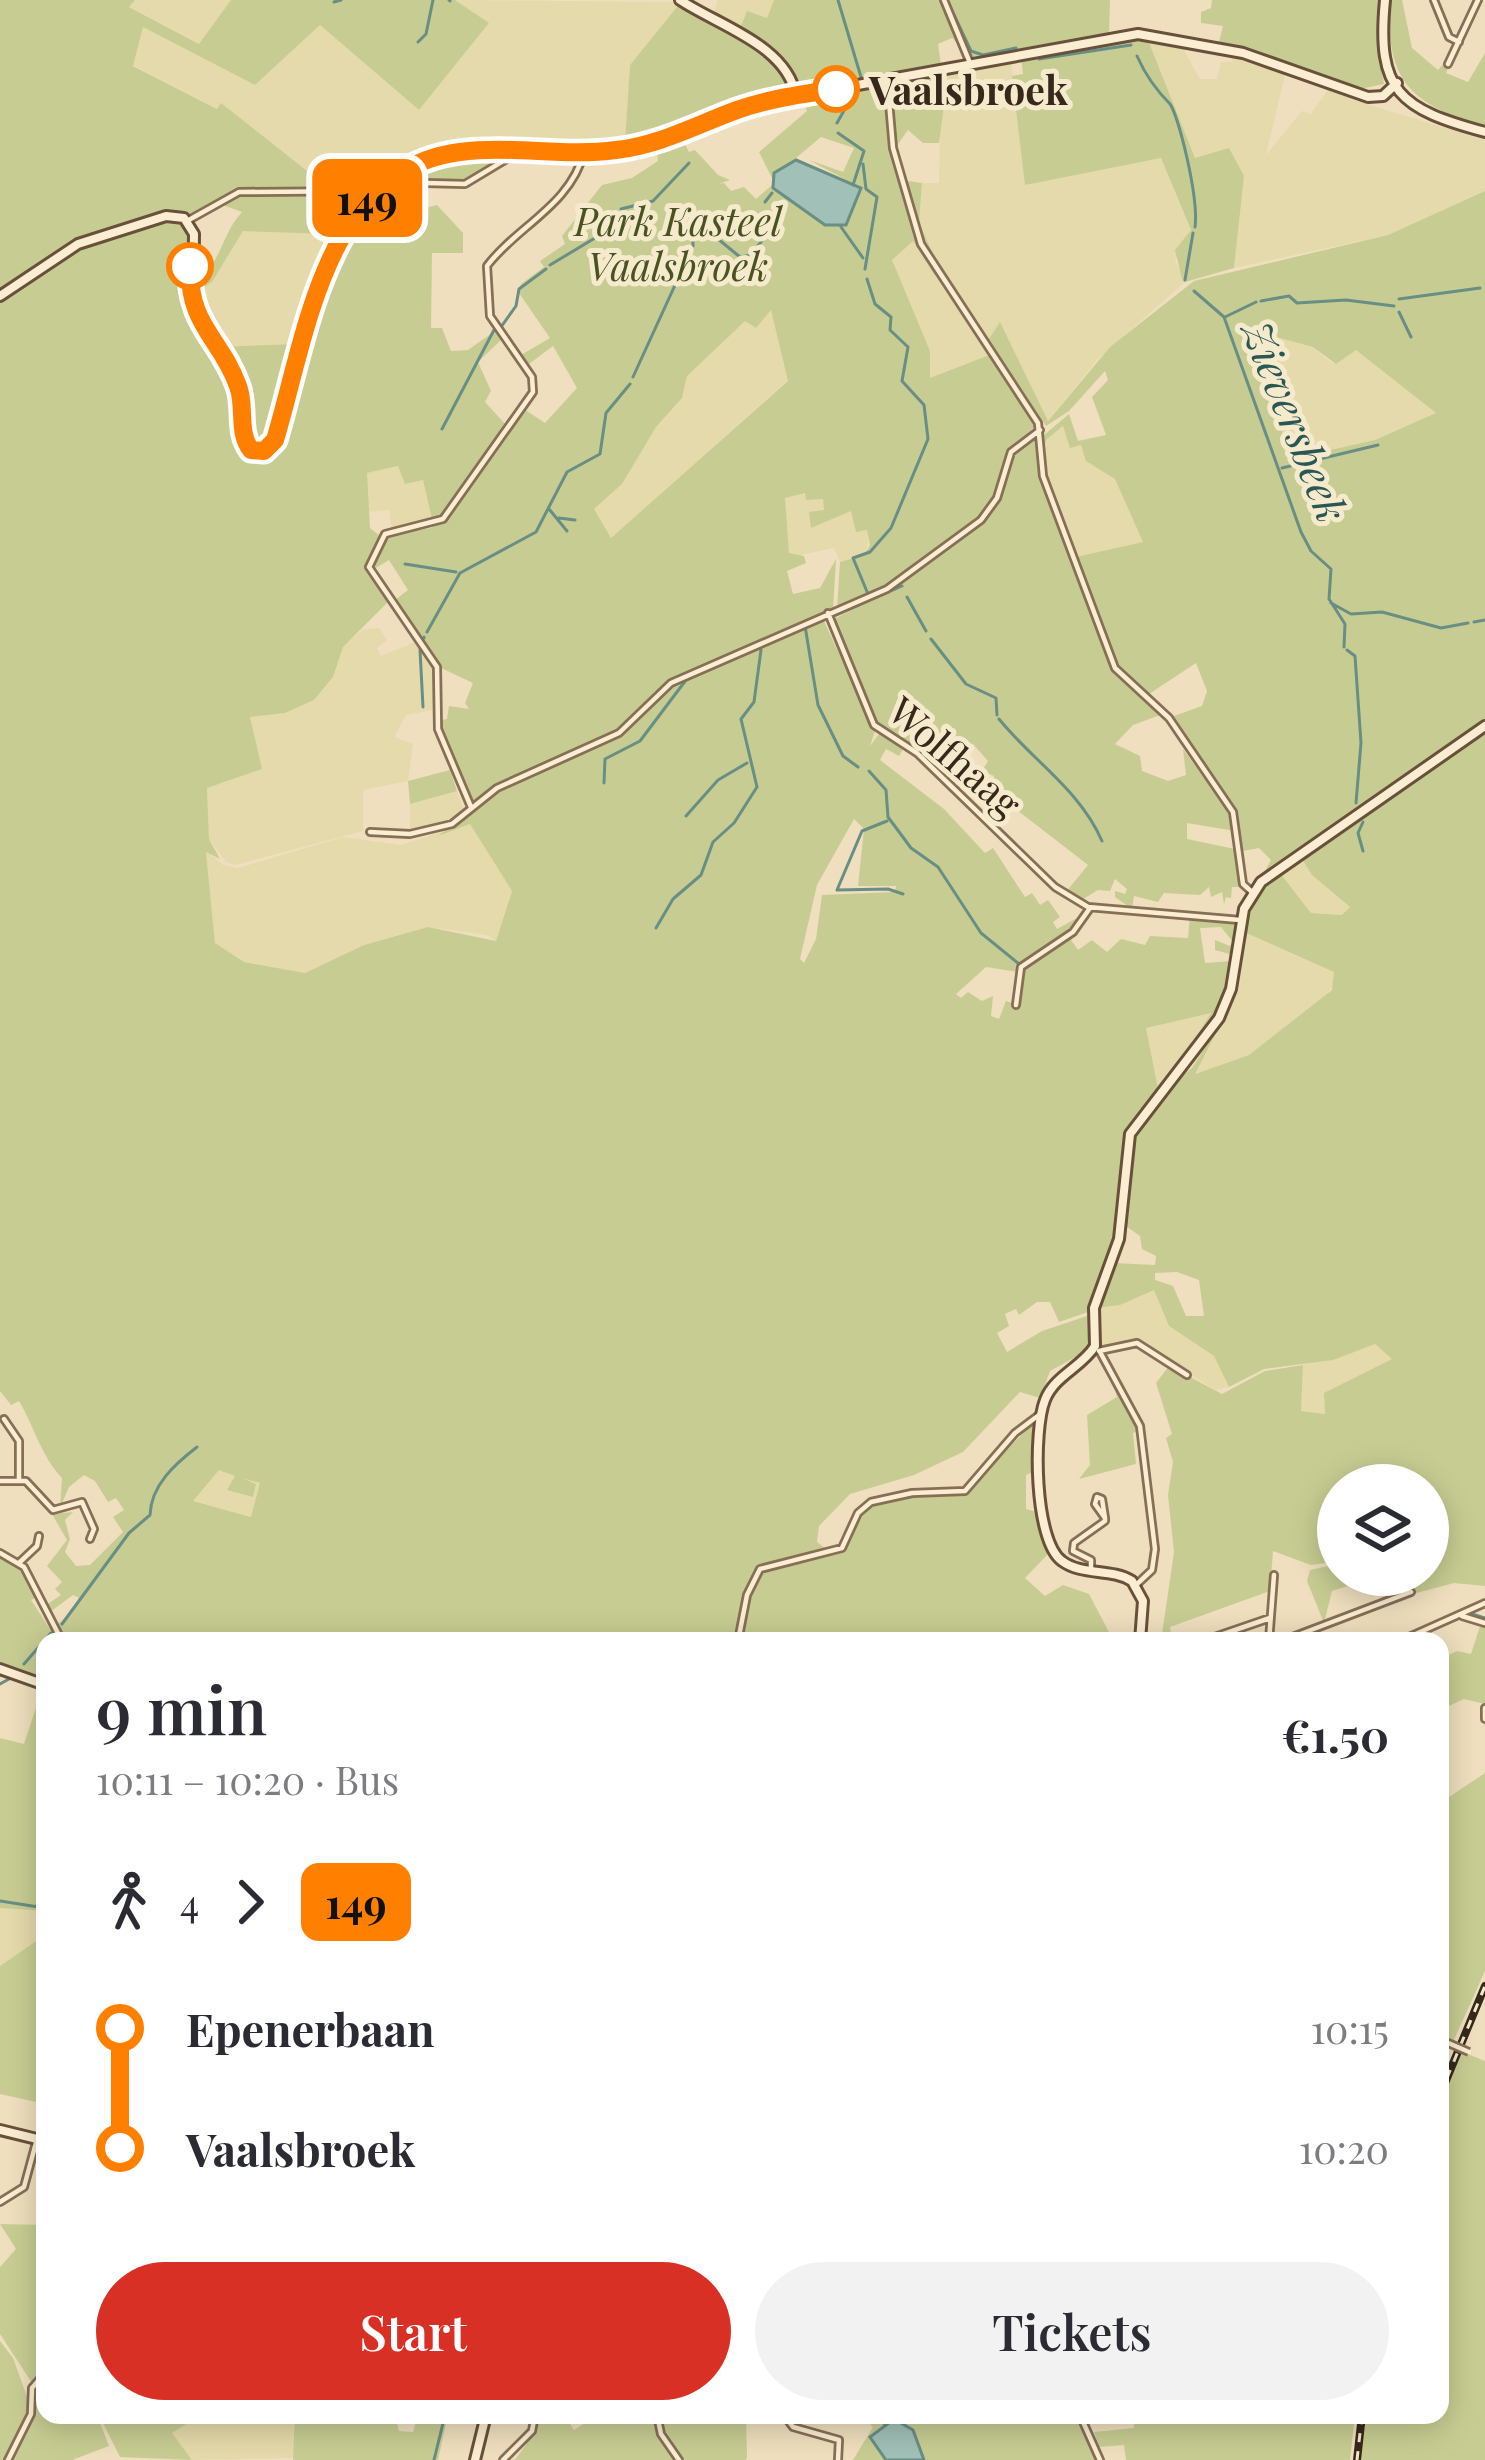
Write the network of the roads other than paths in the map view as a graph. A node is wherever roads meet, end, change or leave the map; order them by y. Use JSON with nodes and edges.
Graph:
{"nodes":[{"id":1,"x":680,"y":0,"type":"edge"},
{"id":2,"x":944,"y":0,"type":"edge"},
{"id":3,"x":1385,"y":0,"type":"edge"},
{"id":4,"x":1434,"y":0,"type":"edge"},
{"id":5,"x":1478,"y":0,"type":"edge"},
{"id":6,"x":1459,"y":42,"type":"junction"},
{"id":7,"x":970,"y":64,"type":"junction"},
{"id":8,"x":1448,"y":64,"type":"dead end"},
{"id":9,"x":887,"y":79,"type":"junction"},
{"id":10,"x":1394,"y":84,"type":"junction"},
{"id":11,"x":796,"y":96,"type":"junction"},
{"id":12,"x":1485,"y":132,"type":"edge"},
{"id":13,"x":520,"y":151,"type":"junction"},
{"id":14,"x":584,"y":152,"type":"junction"},
{"id":15,"x":386,"y":182,"type":"junction"},
{"id":16,"x":375,"y":191,"type":"junction"},
{"id":17,"x":187,"y":221,"type":"junction"},
{"id":18,"x":0,"y":296,"type":"edge"},
{"id":19,"x":1040,"y":430,"type":"junction"},
{"id":20,"x":828,"y":614,"type":"junction"},
{"id":21,"x":1485,"y":726,"type":"edge"},
{"id":22,"x":471,"y":807,"type":"junction"},
{"id":23,"x":370,"y":832,"type":"dead end"},
{"id":24,"x":1252,"y":892,"type":"junction"},
{"id":25,"x":1090,"y":908,"type":"junction"},
{"id":26,"x":1241,"y":920,"type":"junction"},
{"id":27,"x":1016,"y":1005,"type":"dead end"},
{"id":28,"x":1097,"y":1350,"type":"junction"},
{"id":29,"x":1186,"y":1375,"type":"dead end"},
{"id":30,"x":1041,"y":1414,"type":"junction"},
{"id":31,"x":4,"y":1419,"type":"dead end"},
{"id":32,"x":19,"y":1479,"type":"junction"},
{"id":33,"x":0,"y":1481,"type":"edge"},
{"id":34,"x":1105,"y":1518,"type":"dead end"},
{"id":35,"x":39,"y":1536,"type":"dead end"},
{"id":36,"x":90,"y":1538,"type":"dead end"},
{"id":37,"x":0,"y":1553,"type":"edge"},
{"id":38,"x":20,"y":1562,"type":"junction"},
{"id":39,"x":1091,"y":1570,"type":"junction"},
{"id":40,"x":1274,"y":1575,"type":"dead end"},
{"id":41,"x":1136,"y":1586,"type":"junction"},
{"id":42,"x":1401,"y":1596,"type":"edge"},
{"id":43,"x":1485,"y":1604,"type":"edge"},
{"id":44,"x":1460,"y":1615,"type":"junction"},
{"id":45,"x":1270,"y":1618,"type":"junction"},
{"id":46,"x":1485,"y":1623,"type":"edge"},
{"id":47,"x":57,"y":1632,"type":"edge"},
{"id":48,"x":740,"y":1632,"type":"edge"},
{"id":49,"x":1141,"y":1632,"type":"edge"},
{"id":50,"x":1229,"y":1632,"type":"edge"},
{"id":51,"x":1269,"y":1632,"type":"edge"},
{"id":52,"x":1306,"y":1632,"type":"edge"},
{"id":53,"x":1421,"y":1632,"type":"edge"},
{"id":54,"x":0,"y":1669,"type":"edge"},
{"id":55,"x":36,"y":1682,"type":"edge"},
{"id":56,"x":1485,"y":1708,"type":"edge"},
{"id":57,"x":1485,"y":1719,"type":"edge"},
{"id":58,"x":1449,"y":2043,"type":"edge"},
{"id":59,"x":1469,"y":2051,"type":"dead end"},
{"id":60,"x":0,"y":2131,"type":"edge"},
{"id":61,"x":36,"y":2139,"type":"edge"},
{"id":62,"x":36,"y":2154,"type":"edge"},
{"id":63,"x":0,"y":2201,"type":"edge"},
{"id":64,"x":36,"y":2384,"type":"edge"},
{"id":65,"x":484,"y":2424,"type":"edge"},
{"id":66,"x":534,"y":2424,"type":"edge"},
{"id":67,"x":660,"y":2424,"type":"edge"},
{"id":68,"x":791,"y":2424,"type":"edge"},
{"id":69,"x":1084,"y":2424,"type":"edge"},
{"id":70,"x":8,"y":2460,"type":"edge"},
{"id":71,"x":475,"y":2460,"type":"edge"},
{"id":72,"x":502,"y":2460,"type":"edge"},
{"id":73,"x":679,"y":2460,"type":"edge"},
{"id":74,"x":838,"y":2460,"type":"edge"},
{"id":75,"x":1100,"y":2460,"type":"edge"}],
"edges":[{"from":1,"to":11,"type":"street"},
{"from":2,"to":7,"type":"street"},
{"from":3,"to":10,"type":"street"},
{"from":4,"to":6,"type":"street"},
{"from":5,"to":6,"type":"street"},
{"from":6,"to":8,"type":"street"},
{"from":7,"to":9,"type":"street"},
{"from":7,"to":10,"type":"street"},
{"from":9,"to":11,"type":"street"},
{"from":9,"to":19,"type":"street"},
{"from":10,"to":12,"type":"street"},
{"from":11,"to":14,"type":"street"},
{"from":13,"to":14,"type":"street"},
{"from":13,"to":15,"type":"street"},
{"from":13,"to":15,"type":"street"},
{"from":14,"to":22,"type":"street"},
{"from":15,"to":16,"type":"street"},
{"from":16,"to":17,"type":"street"},
{"from":16,"to":17,"type":"street"},
{"from":17,"to":18,"type":"street"},
{"from":19,"to":20,"type":"street"},
{"from":19,"to":24,"type":"street"},
{"from":20,"to":22,"type":"street"},
{"from":20,"to":25,"type":"street","name":"Wolfhaag"},
{"from":21,"to":24,"type":"street"},
{"from":22,"to":23,"type":"street"},
{"from":24,"to":26,"type":"street"},
{"from":25,"to":26,"type":"street"},
{"from":25,"to":27,"type":"street"},
{"from":26,"to":28,"type":"street"},
{"from":28,"to":29,"type":"street"},
{"from":28,"to":30,"type":"street"},
{"from":28,"to":41,"type":"street"},
{"from":30,"to":39,"type":"street"},
{"from":30,"to":48,"type":"street"},
{"from":31,"to":32,"type":"street"},
{"from":32,"to":33,"type":"street"},
{"from":32,"to":36,"type":"street"},
{"from":34,"to":39,"type":"street"},
{"from":35,"to":38,"type":"street"},
{"from":37,"to":38,"type":"street"},
{"from":38,"to":47,"type":"street"},
{"from":39,"to":41,"type":"street"},
{"from":40,"to":45,"type":"street"},
{"from":41,"to":49,"type":"street"},
{"from":42,"to":52,"type":"street"},
{"from":43,"to":44,"type":"street"},
{"from":44,"to":46,"type":"street"},
{"from":44,"to":53,"type":"street"},
{"from":45,"to":50,"type":"street"},
{"from":45,"to":51,"type":"street"},
{"from":54,"to":55,"type":"street"},
{"from":56,"to":57,"type":"street"},
{"from":58,"to":59,"type":"street","bridge":true},
{"from":60,"to":61,"type":"street"},
{"from":62,"to":63,"type":"street"},
{"from":64,"to":70,"type":"street"},
{"from":65,"to":71,"type":"street"},
{"from":66,"to":72,"type":"street"},
{"from":67,"to":73,"type":"street"},
{"from":68,"to":74,"type":"street"},
{"from":69,"to":75,"type":"street"}]}
